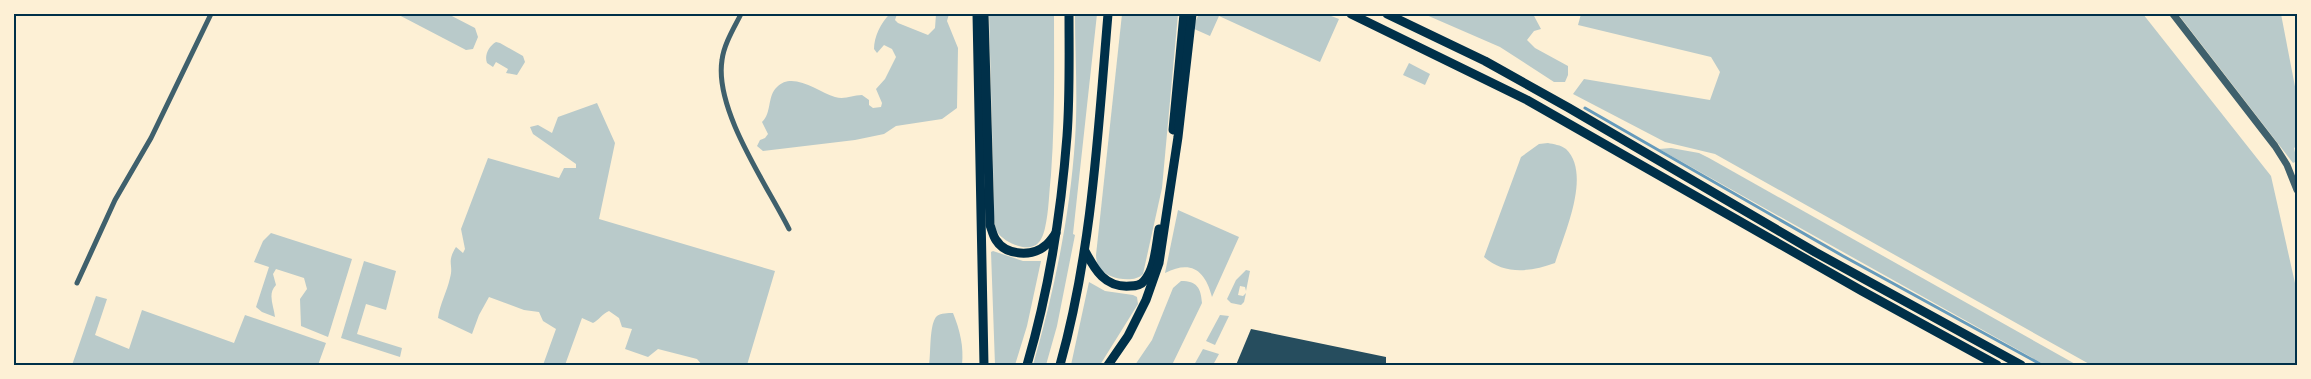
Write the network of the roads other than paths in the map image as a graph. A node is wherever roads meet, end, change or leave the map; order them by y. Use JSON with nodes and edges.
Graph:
{"nodes":[{"id":1,"x":212,"y":14,"type":"edge"},
{"id":2,"x":741,"y":14,"type":"edge"},
{"id":3,"x":977,"y":14,"type":"edge"},
{"id":4,"x":984,"y":14,"type":"edge"},
{"id":5,"x":1070,"y":14,"type":"edge"},
{"id":6,"x":1108,"y":14,"type":"edge"},
{"id":7,"x":1184,"y":14,"type":"edge"},
{"id":8,"x":1192,"y":14,"type":"edge"},
{"id":9,"x":1351,"y":14,"type":"edge"},
{"id":10,"x":1387,"y":14,"type":"edge"},
{"id":11,"x":2173,"y":14,"type":"edge"},
{"id":12,"x":2297,"y":190,"type":"edge"},
{"id":13,"x":789,"y":229,"type":"dead end"},
{"id":14,"x":1057,"y":230,"type":"junction"},
{"id":15,"x":1085,"y":250,"type":"junction"},
{"id":16,"x":77,"y":282,"type":"dead end"},
{"id":17,"x":984,"y":365,"type":"edge"},
{"id":18,"x":1028,"y":365,"type":"edge"},
{"id":19,"x":1060,"y":365,"type":"edge"},
{"id":20,"x":1108,"y":365,"type":"edge"},
{"id":21,"x":1997,"y":365,"type":"edge"},
{"id":22,"x":2021,"y":365,"type":"edge"}],
"edges":[{"from":1,"to":16,"type":"street"},
{"from":2,"to":13,"type":"street"},
{"from":3,"to":17,"type":"main road"},
{"from":4,"to":14,"type":"main road"},
{"from":5,"to":14,"type":"main road"},
{"from":6,"to":15,"type":"main road"},
{"from":7,"to":15,"type":"main road"},
{"from":8,"to":20,"type":"main road"},
{"from":9,"to":21,"type":"main road"},
{"from":10,"to":22,"type":"main road"},
{"from":11,"to":12,"type":"street"},
{"from":14,"to":18,"type":"main road"},
{"from":15,"to":19,"type":"main road"}]}
